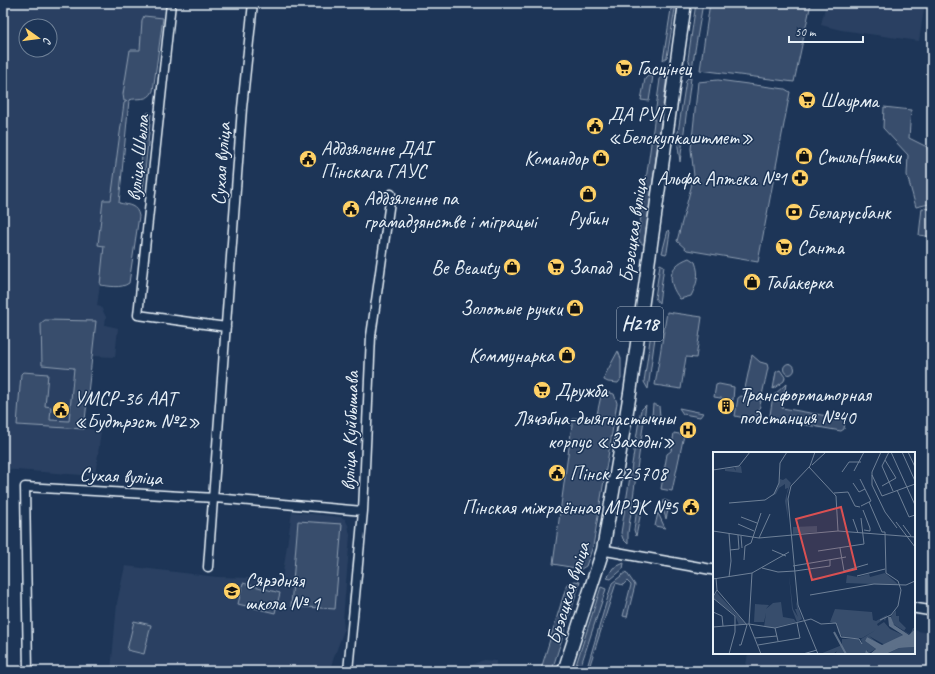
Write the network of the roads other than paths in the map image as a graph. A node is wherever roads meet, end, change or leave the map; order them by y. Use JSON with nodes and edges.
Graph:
{"nodes":[{"id":1,"x":172,"y":3,"type":"edge"},
{"id":2,"x":253,"y":3,"type":"edge"},
{"id":3,"x":685,"y":3,"type":"edge"},
{"id":4,"x":391,"y":194,"type":"dead end"},
{"id":5,"x":226,"y":327,"type":"junction"},
{"id":6,"x":215,"y":498,"type":"junction"},
{"id":7,"x":363,"y":511,"type":"junction"},
{"id":8,"x":603,"y":550,"type":"junction"},
{"id":9,"x":208,"y":567,"type":"dead end"},
{"id":10,"x":713,"y":570,"type":"edge"},
{"id":11,"x":915,"y":608,"type":"edge"},
{"id":12,"x":932,"y":611,"type":"edge"},
{"id":13,"x":28,"y":671,"type":"edge"},
{"id":14,"x":348,"y":671,"type":"edge"},
{"id":15,"x":564,"y":671,"type":"edge"}],
"edges":[{"from":1,"to":5,"type":"street","name":"вуліца Шыла"},
{"from":2,"to":5,"type":"street","name":"Сухая вуліца"},
{"from":3,"to":8,"type":"main road","name":"Брэсцкая вуліца","number":"Н218"},
{"from":4,"to":7,"type":"street","name":"вуліца Куйбышава"},
{"from":5,"to":6,"type":"street","name":"Сухая вуліца"},
{"from":6,"to":7,"type":"street","name":"Сухая вуліца"},
{"from":6,"to":9,"type":"street","name":"Сухая вуліца"},
{"from":6,"to":13,"type":"street","name":"Сухая вуліца"},
{"from":7,"to":14,"type":"street","name":"вуліца Куйбышава"},
{"from":8,"to":10,"type":"street"},
{"from":8,"to":15,"type":"main road","name":"Брэсцкая вуліца","number":"Н218"},
{"from":11,"to":12,"type":"street"}]}
